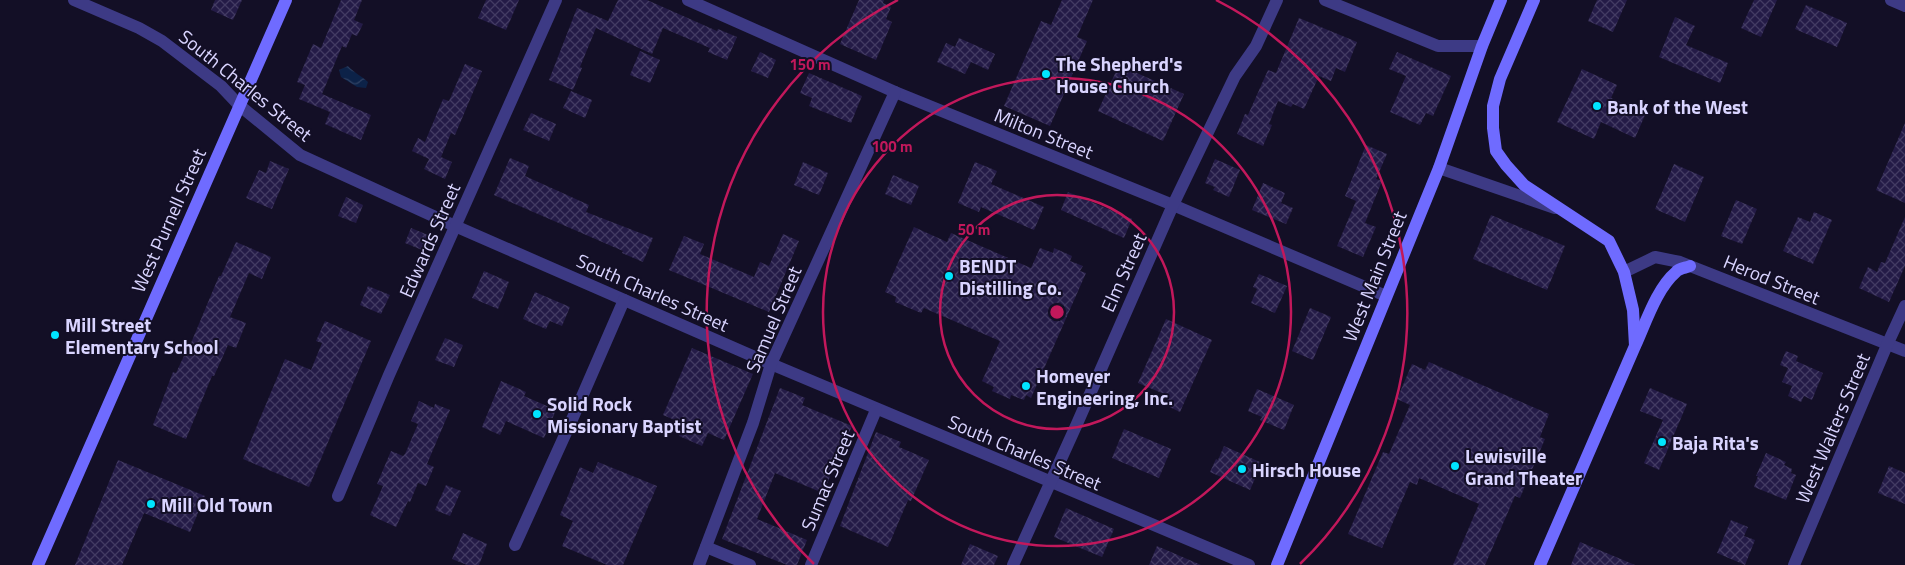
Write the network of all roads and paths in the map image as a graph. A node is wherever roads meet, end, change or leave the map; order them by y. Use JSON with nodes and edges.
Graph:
{"nodes":[{"id":1,"x":74,"y":0,"type":"edge"},
{"id":2,"x":286,"y":0,"type":"edge"},
{"id":3,"x":556,"y":0,"type":"edge"},
{"id":4,"x":688,"y":0,"type":"edge"},
{"id":5,"x":1277,"y":0,"type":"edge"},
{"id":6,"x":1325,"y":0,"type":"edge"},
{"id":7,"x":1502,"y":0,"type":"edge"},
{"id":8,"x":1534,"y":0,"type":"edge"},
{"id":9,"x":1891,"y":0,"type":"edge"},
{"id":10,"x":1905,"y":6,"type":"edge"},
{"id":11,"x":1482,"y":46,"type":"junction"},
{"id":12,"x":895,"y":92,"type":"junction"},
{"id":13,"x":239,"y":104,"type":"junction"},
{"id":14,"x":1439,"y":168,"type":"junction"},
{"id":15,"x":1172,"y":205,"type":"junction"},
{"id":16,"x":1566,"y":212,"type":"junction"},
{"id":17,"x":456,"y":226,"type":"junction"},
{"id":18,"x":1690,"y":266,"type":"junction"},
{"id":19,"x":1624,"y":272,"type":"junction"},
{"id":20,"x":1386,"y":296,"type":"junction"},
{"id":21,"x":624,"y":300,"type":"junction"},
{"id":22,"x":1905,"y":306,"type":"edge"},
{"id":23,"x":1887,"y":344,"type":"junction"},
{"id":24,"x":1635,"y":346,"type":"junction"},
{"id":25,"x":1905,"y":352,"type":"edge"},
{"id":26,"x":771,"y":364,"type":"junction"},
{"id":27,"x":876,"y":410,"type":"junction"},
{"id":28,"x":1050,"y":483,"type":"junction"},
{"id":29,"x":338,"y":496,"type":"dead end"},
{"id":30,"x":514,"y":544,"type":"dead end"},
{"id":31,"x":706,"y":547,"type":"junction"},
{"id":32,"x":38,"y":565,"type":"edge"},
{"id":33,"x":699,"y":565,"type":"edge"},
{"id":34,"x":750,"y":565,"type":"edge"},
{"id":35,"x":812,"y":565,"type":"edge"},
{"id":36,"x":1013,"y":565,"type":"edge"},
{"id":37,"x":1249,"y":565,"type":"edge"},
{"id":38,"x":1277,"y":565,"type":"edge"},
{"id":39,"x":1540,"y":565,"type":"edge"},
{"id":40,"x":1794,"y":565,"type":"edge"}],
"edges":[{"from":1,"to":13,"type":"street","name":"South Charles Street"},
{"from":2,"to":13,"type":"main road","name":"West Purnell Street"},
{"from":3,"to":17,"type":"street","name":"Edwards Street"},
{"from":4,"to":12,"type":"street","name":"Milton Street"},
{"from":5,"to":15,"type":"street","name":"Elm Street"},
{"from":6,"to":11,"type":"street"},
{"from":7,"to":11,"type":"main road","name":"West Main Street"},
{"from":8,"to":16,"type":"main road"},
{"from":9,"to":10,"type":"street"},
{"from":11,"to":14,"type":"main road","name":"West Main Street"},
{"from":12,"to":15,"type":"street","name":"Milton Street"},
{"from":12,"to":26,"type":"street","name":"Samuel Street"},
{"from":13,"to":17,"type":"street","name":"South Charles Street"},
{"from":13,"to":32,"type":"main road","name":"West Purnell Street"},
{"from":14,"to":16,"type":"street"},
{"from":14,"to":20,"type":"main road","name":"West Main Street"},
{"from":15,"to":20,"type":"street","name":"Milton Street"},
{"from":15,"to":28,"type":"street","name":"Elm Street"},
{"from":16,"to":19,"type":"main road"},
{"from":17,"to":21,"type":"street","name":"South Charles Street"},
{"from":17,"to":29,"type":"street","name":"Edwards Street"},
{"from":18,"to":19,"type":"street","name":"Herod Street"},
{"from":18,"to":23,"type":"street","name":"Herod Street"},
{"from":18,"to":24,"type":"main road"},
{"from":19,"to":24,"type":"main road"},
{"from":20,"to":38,"type":"main road","name":"West Main Street"},
{"from":21,"to":26,"type":"street","name":"South Charles Street"},
{"from":21,"to":30,"type":"street"},
{"from":22,"to":23,"type":"street","name":"West Walters Street"},
{"from":23,"to":25,"type":"street","name":"Herod Street"},
{"from":23,"to":40,"type":"street","name":"West Walters Street"},
{"from":24,"to":39,"type":"main road"},
{"from":26,"to":27,"type":"street","name":"South Charles Street"},
{"from":26,"to":31,"type":"street","name":"Samuel Street"},
{"from":27,"to":28,"type":"street","name":"South Charles Street"},
{"from":27,"to":35,"type":"street","name":"Sumac Street"},
{"from":28,"to":36,"type":"street","name":"Elm Street"},
{"from":28,"to":37,"type":"street","name":"South Charles Street"},
{"from":31,"to":33,"type":"street","name":"Samuel Street"},
{"from":31,"to":34,"type":"street"}]}
